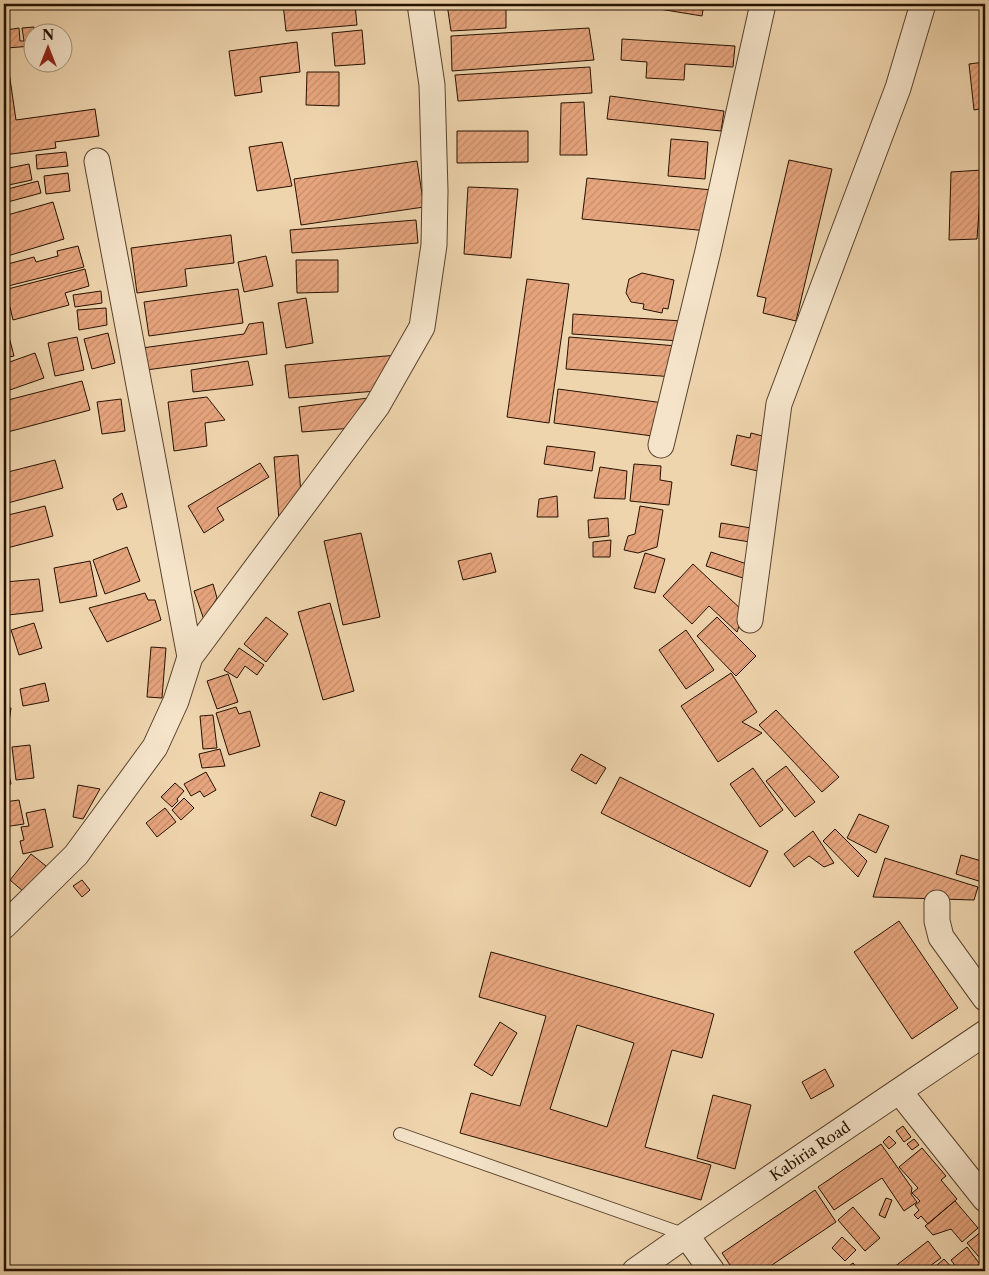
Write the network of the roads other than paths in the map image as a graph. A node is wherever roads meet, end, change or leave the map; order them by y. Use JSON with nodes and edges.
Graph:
{"nodes":[{"id":1,"x":420,"y":4,"type":"edge"},
{"id":2,"x":763,"y":4,"type":"edge"},
{"id":3,"x":923,"y":4,"type":"edge"},
{"id":4,"x":97,"y":161,"type":"dead end"},
{"id":5,"x":661,"y":445,"type":"dead end"},
{"id":6,"x":750,"y":620,"type":"dead end"},
{"id":7,"x":190,"y":657,"type":"junction"},
{"id":8,"x":937,"y":903,"type":"dead end"},
{"id":9,"x":4,"y":926,"type":"edge"},
{"id":10,"x":985,"y":998,"type":"edge"},
{"id":11,"x":985,"y":1033,"type":"edge"},
{"id":12,"x":899,"y":1091,"type":"junction"},
{"id":13,"x":400,"y":1134,"type":"dead end"},
{"id":14,"x":985,"y":1199,"type":"edge"},
{"id":15,"x":686,"y":1236,"type":"junction"},
{"id":16,"x":636,"y":1271,"type":"edge"},
{"id":17,"x":712,"y":1271,"type":"edge"}],
"edges":[{"from":1,"to":7,"type":"street"},
{"from":2,"to":5,"type":"street"},
{"from":3,"to":6,"type":"street"},
{"from":4,"to":7,"type":"street"},
{"from":7,"to":9,"type":"street"},
{"from":8,"to":10,"type":"street"},
{"from":11,"to":12,"type":"street","name":"Kabiria Road"},
{"from":12,"to":14,"type":"street"},
{"from":12,"to":15,"type":"street","name":"Kabiria Road"},
{"from":13,"to":15,"type":"lane"},
{"from":15,"to":16,"type":"street","name":"Kabiria Road"},
{"from":15,"to":17,"type":"street"}]}
